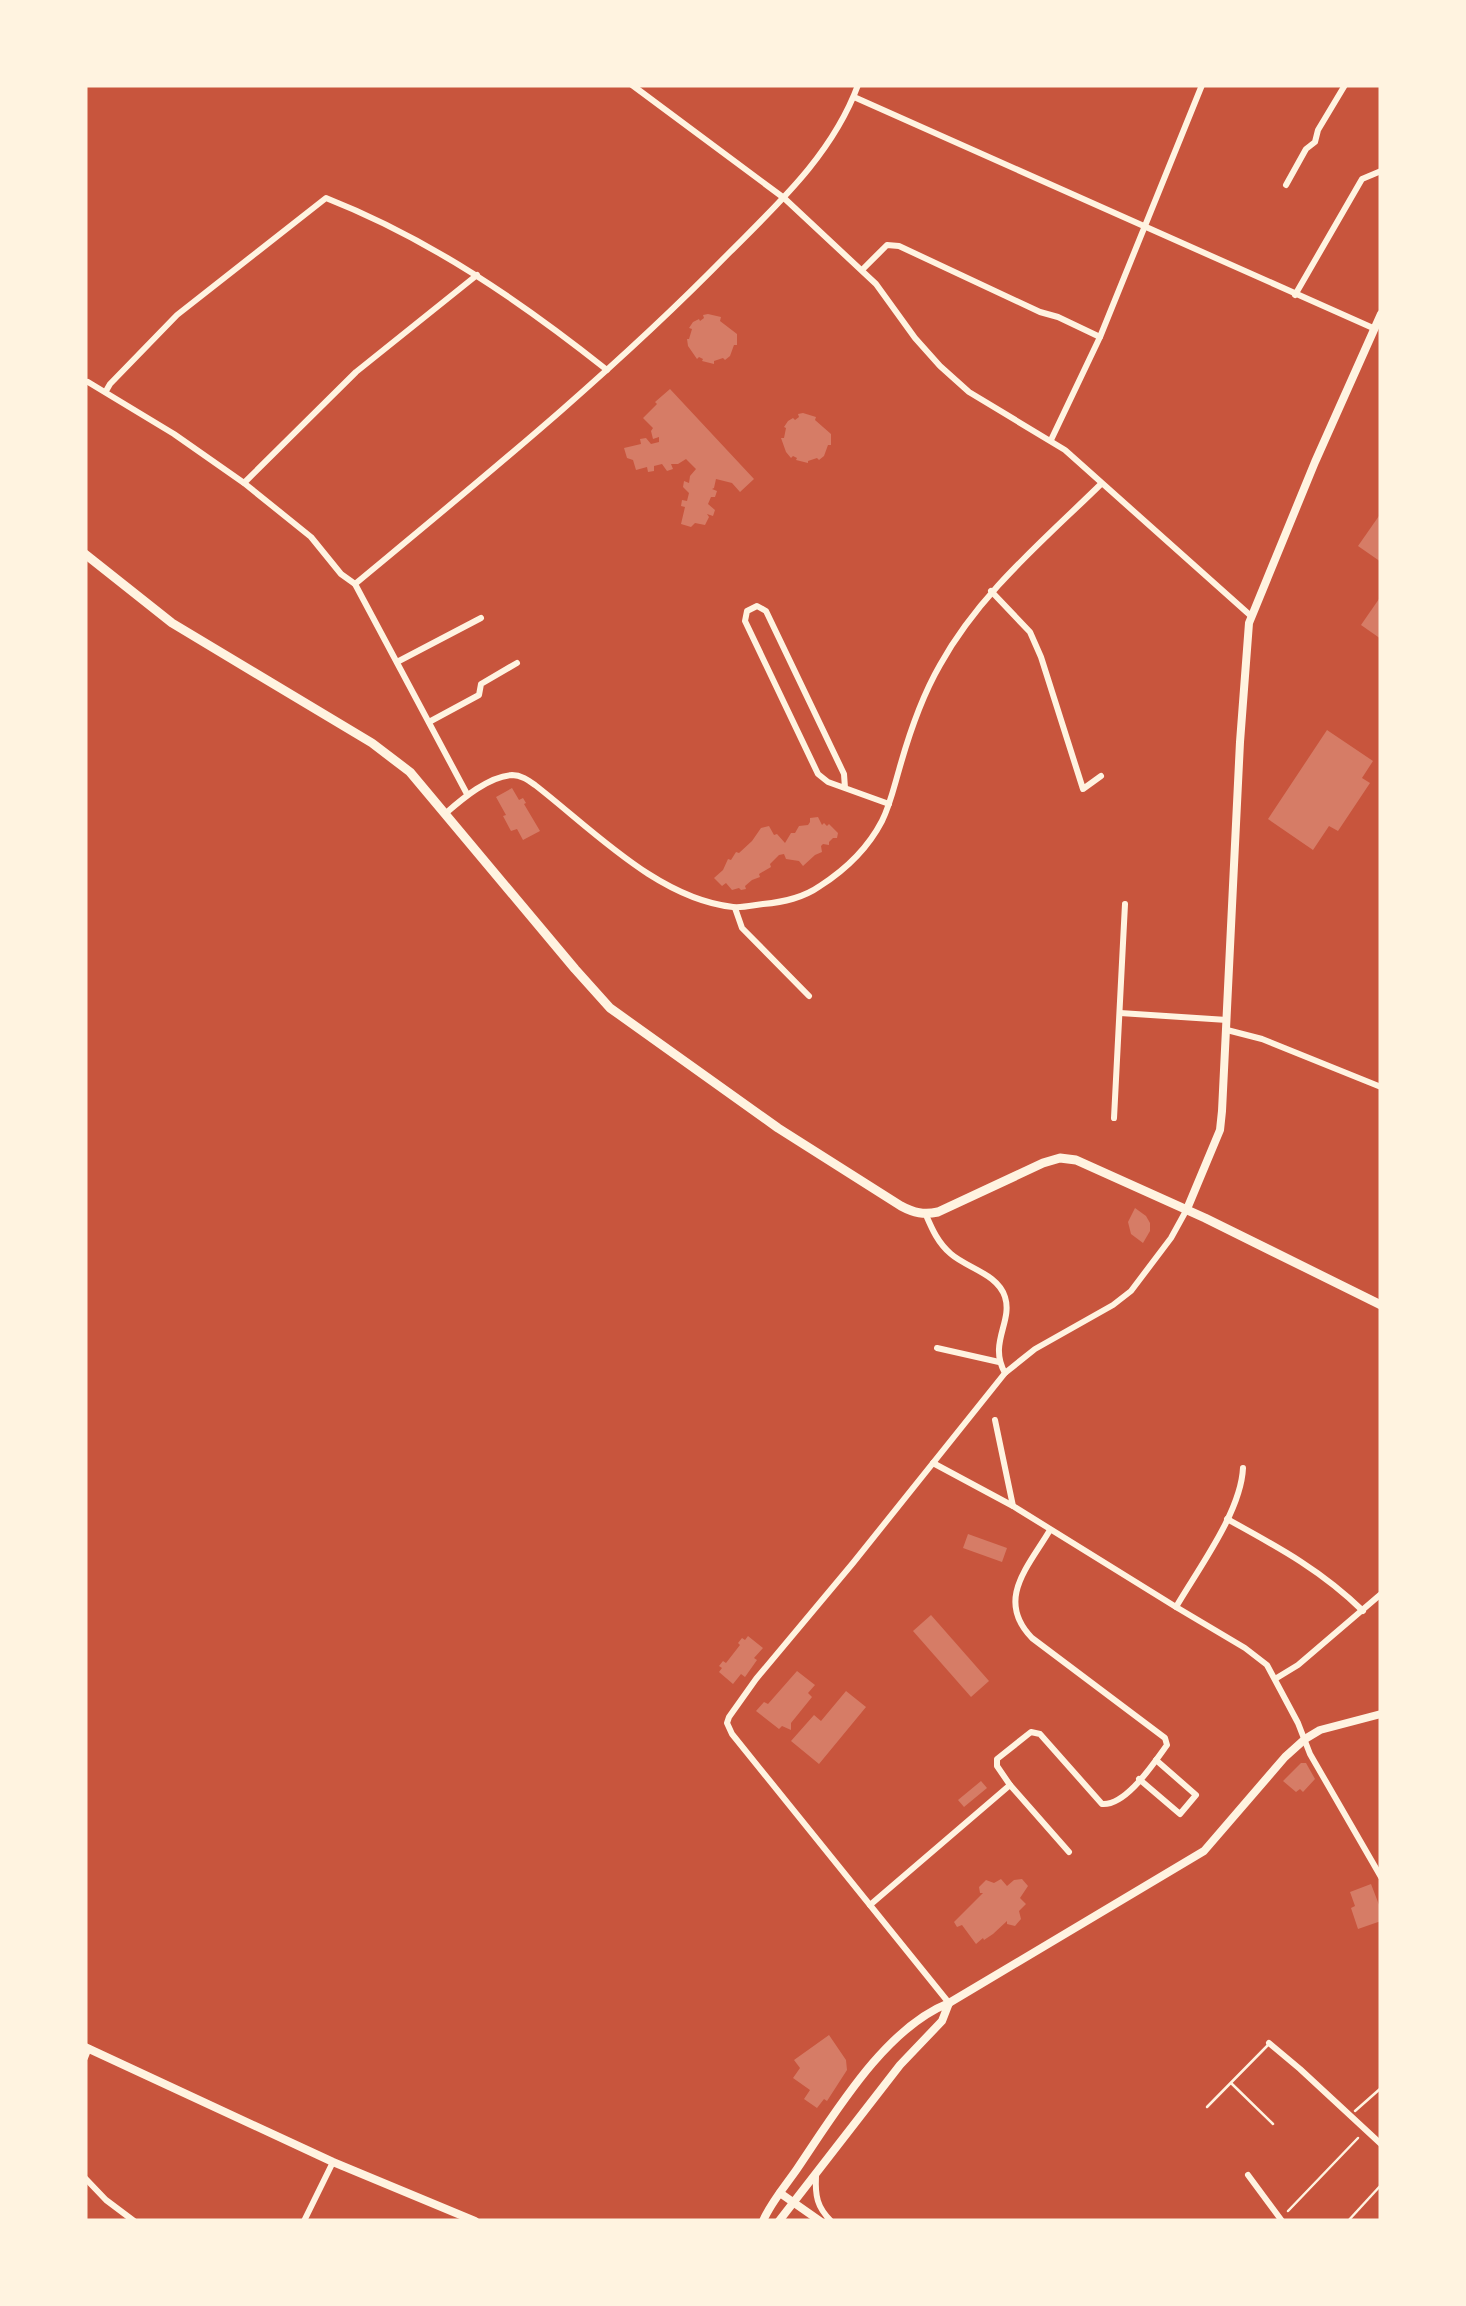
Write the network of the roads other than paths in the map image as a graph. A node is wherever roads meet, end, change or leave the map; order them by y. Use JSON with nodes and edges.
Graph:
{"nodes":[{"id":1,"x":632,"y":85,"type":"edge"},
{"id":2,"x":858,"y":85,"type":"edge"},
{"id":3,"x":1202,"y":85,"type":"edge"},
{"id":4,"x":1345,"y":85,"type":"edge"},
{"id":5,"x":854,"y":97,"type":"junction"},
{"id":6,"x":1381,"y":171,"type":"edge"},
{"id":7,"x":1286,"y":186,"type":"dead end"},
{"id":8,"x":784,"y":198,"type":"junction"},
{"id":9,"x":1144,"y":225,"type":"junction"},
{"id":10,"x":862,"y":270,"type":"junction"},
{"id":11,"x":477,"y":276,"type":"junction"},
{"id":12,"x":1295,"y":295,"type":"junction"},
{"id":13,"x":1381,"y":314,"type":"edge"},
{"id":14,"x":1373,"y":328,"type":"junction"},
{"id":15,"x":1100,"y":336,"type":"junction"},
{"id":16,"x":607,"y":370,"type":"junction"},
{"id":17,"x":88,"y":382,"type":"dead end"},
{"id":18,"x":106,"y":392,"type":"junction"},
{"id":19,"x":1051,"y":440,"type":"junction"},
{"id":20,"x":244,"y":484,"type":"junction"},
{"id":21,"x":1101,"y":484,"type":"junction"},
{"id":22,"x":85,"y":554,"type":"edge"},
{"id":23,"x":355,"y":584,"type":"junction"},
{"id":24,"x":991,"y":591,"type":"junction"},
{"id":25,"x":1251,"y":616,"type":"junction"},
{"id":26,"x":481,"y":618,"type":"dead end"},
{"id":27,"x":397,"y":662,"type":"junction"},
{"id":28,"x":517,"y":662,"type":"dead end"},
{"id":29,"x":429,"y":722,"type":"junction"},
{"id":30,"x":1101,"y":776,"type":"dead end"},
{"id":31,"x":845,"y":788,"type":"junction"},
{"id":32,"x":467,"y":794,"type":"junction"},
{"id":33,"x":889,"y":804,"type":"junction"},
{"id":34,"x":446,"y":813,"type":"junction"},
{"id":35,"x":1125,"y":904,"type":"dead end"},
{"id":36,"x":735,"y":908,"type":"junction"},
{"id":37,"x":809,"y":996,"type":"dead end"},
{"id":38,"x":1120,"y":1014,"type":"junction"},
{"id":39,"x":1227,"y":1025,"type":"junction"},
{"id":40,"x":1381,"y":1087,"type":"edge"},
{"id":41,"x":1114,"y":1118,"type":"dead end"},
{"id":42,"x":1187,"y":1210,"type":"junction"},
{"id":43,"x":926,"y":1215,"type":"junction"},
{"id":44,"x":1381,"y":1305,"type":"edge"},
{"id":45,"x":937,"y":1348,"type":"dead end"},
{"id":46,"x":999,"y":1362,"type":"junction"},
{"id":47,"x":1005,"y":1373,"type":"junction"},
{"id":48,"x":995,"y":1420,"type":"dead end"},
{"id":49,"x":933,"y":1463,"type":"junction"},
{"id":50,"x":1243,"y":1468,"type":"dead end"},
{"id":51,"x":1013,"y":1506,"type":"junction"},
{"id":52,"x":1227,"y":1519,"type":"junction"},
{"id":53,"x":1050,"y":1530,"type":"junction"},
{"id":54,"x":1381,"y":1594,"type":"edge"},
{"id":55,"x":1176,"y":1607,"type":"junction"},
{"id":56,"x":1363,"y":1610,"type":"junction"},
{"id":57,"x":1275,"y":1678,"type":"junction"},
{"id":58,"x":1381,"y":1714,"type":"edge"},
{"id":59,"x":1305,"y":1738,"type":"junction"},
{"id":60,"x":1156,"y":1760,"type":"junction"},
{"id":61,"x":1139,"y":1779,"type":"junction"},
{"id":62,"x":1010,"y":1785,"type":"junction"},
{"id":63,"x":1070,"y":1852,"type":"dead end"},
{"id":64,"x":1381,"y":1877,"type":"edge"},
{"id":65,"x":870,"y":1904,"type":"junction"},
{"id":66,"x":949,"y":2003,"type":"junction"},
{"id":67,"x":1269,"y":2044,"type":"joint"},
{"id":68,"x":87,"y":2047,"type":"edge"},
{"id":69,"x":85,"y":2058,"type":"edge"},
{"id":70,"x":1230,"y":2082,"type":"junction"},
{"id":71,"x":1207,"y":2107,"type":"dead end"},
{"id":72,"x":1273,"y":2124,"type":"dead end"},
{"id":73,"x":1381,"y":2144,"type":"edge"},
{"id":74,"x":333,"y":2162,"type":"junction"},
{"id":75,"x":1248,"y":2174,"type":"dead end"},
{"id":76,"x":816,"y":2176,"type":"junction"},
{"id":77,"x":85,"y":2178,"type":"edge"},
{"id":78,"x":780,"y":2193,"type":"junction"},
{"id":79,"x":794,"y":2203,"type":"junction"},
{"id":80,"x":762,"y":2219,"type":"edge"},
{"id":81,"x":1282,"y":2220,"type":"edge"},
{"id":82,"x":134,"y":2221,"type":"edge"},
{"id":83,"x":304,"y":2221,"type":"edge"},
{"id":84,"x":475,"y":2221,"type":"edge"},
{"id":85,"x":779,"y":2221,"type":"edge"},
{"id":86,"x":820,"y":2221,"type":"edge"},
{"id":87,"x":831,"y":2221,"type":"edge"}],
"edges":[{"from":1,"to":8,"type":"street"},
{"from":2,"to":5,"type":"street"},
{"from":3,"to":9,"type":"street"},
{"from":4,"to":7,"type":"street"},
{"from":5,"to":8,"type":"street"},
{"from":5,"to":9,"type":"street"},
{"from":6,"to":12,"type":"street"},
{"from":8,"to":10,"type":"street"},
{"from":8,"to":16,"type":"street"},
{"from":9,"to":12,"type":"street"},
{"from":9,"to":15,"type":"street"},
{"from":10,"to":15,"type":"street"},
{"from":10,"to":19,"type":"street"},
{"from":11,"to":16,"type":"street"},
{"from":11,"to":18,"type":"street"},
{"from":11,"to":20,"type":"street"},
{"from":12,"to":14,"type":"street"},
{"from":13,"to":14,"type":"street"},
{"from":14,"to":25,"type":"street"},
{"from":15,"to":19,"type":"street"},
{"from":16,"to":23,"type":"street"},
{"from":17,"to":18,"type":"street"},
{"from":18,"to":20,"type":"street"},
{"from":19,"to":21,"type":"street"},
{"from":20,"to":23,"type":"street"},
{"from":21,"to":24,"type":"street"},
{"from":21,"to":25,"type":"street"},
{"from":22,"to":34,"type":"main road"},
{"from":23,"to":27,"type":"street"},
{"from":24,"to":30,"type":"street"},
{"from":24,"to":33,"type":"street"},
{"from":25,"to":39,"type":"street"},
{"from":26,"to":27,"type":"street"},
{"from":27,"to":29,"type":"street"},
{"from":28,"to":29,"type":"street"},
{"from":29,"to":32,"type":"street"},
{"from":31,"to":31,"type":"street"},
{"from":31,"to":33,"type":"street"},
{"from":32,"to":34,"type":"street"},
{"from":32,"to":36,"type":"street"},
{"from":33,"to":36,"type":"street"},
{"from":34,"to":43,"type":"main road"},
{"from":35,"to":38,"type":"street"},
{"from":36,"to":37,"type":"street"},
{"from":38,"to":39,"type":"street"},
{"from":38,"to":41,"type":"street"},
{"from":39,"to":40,"type":"street"},
{"from":39,"to":42,"type":"street"},
{"from":42,"to":43,"type":"main road"},
{"from":42,"to":44,"type":"main road"},
{"from":42,"to":47,"type":"street"},
{"from":43,"to":46,"type":"street"},
{"from":45,"to":46,"type":"street"},
{"from":46,"to":47,"type":"street"},
{"from":47,"to":49,"type":"street"},
{"from":48,"to":51,"type":"street"},
{"from":49,"to":51,"type":"street"},
{"from":49,"to":65,"type":"street"},
{"from":50,"to":52,"type":"street"},
{"from":51,"to":53,"type":"street"},
{"from":52,"to":55,"type":"street"},
{"from":52,"to":56,"type":"street"},
{"from":53,"to":55,"type":"street"},
{"from":53,"to":60,"type":"street"},
{"from":54,"to":56,"type":"street"},
{"from":55,"to":57,"type":"street"},
{"from":56,"to":57,"type":"street"},
{"from":57,"to":59,"type":"street"},
{"from":58,"to":59,"type":"street"},
{"from":59,"to":64,"type":"street"},
{"from":59,"to":66,"type":"street"},
{"from":60,"to":61,"type":"street"},
{"from":60,"to":61,"type":"street"},
{"from":61,"to":62,"type":"street"},
{"from":62,"to":63,"type":"street"},
{"from":62,"to":65,"type":"street"},
{"from":65,"to":66,"type":"street"},
{"from":66,"to":76,"type":"street"},
{"from":66,"to":78,"type":"street"},
{"from":67,"to":70,"type":"lane"},
{"from":67,"to":73,"type":"street"},
{"from":68,"to":69,"type":"street"},
{"from":68,"to":74,"type":"street"},
{"from":70,"to":71,"type":"lane"},
{"from":70,"to":72,"type":"lane"},
{"from":74,"to":83,"type":"street"},
{"from":74,"to":84,"type":"street"},
{"from":75,"to":81,"type":"street"},
{"from":76,"to":79,"type":"street"},
{"from":76,"to":87,"type":"street"},
{"from":77,"to":82,"type":"street"},
{"from":78,"to":79,"type":"street"},
{"from":78,"to":80,"type":"street"},
{"from":79,"to":85,"type":"street"},
{"from":79,"to":86,"type":"street"}]}
